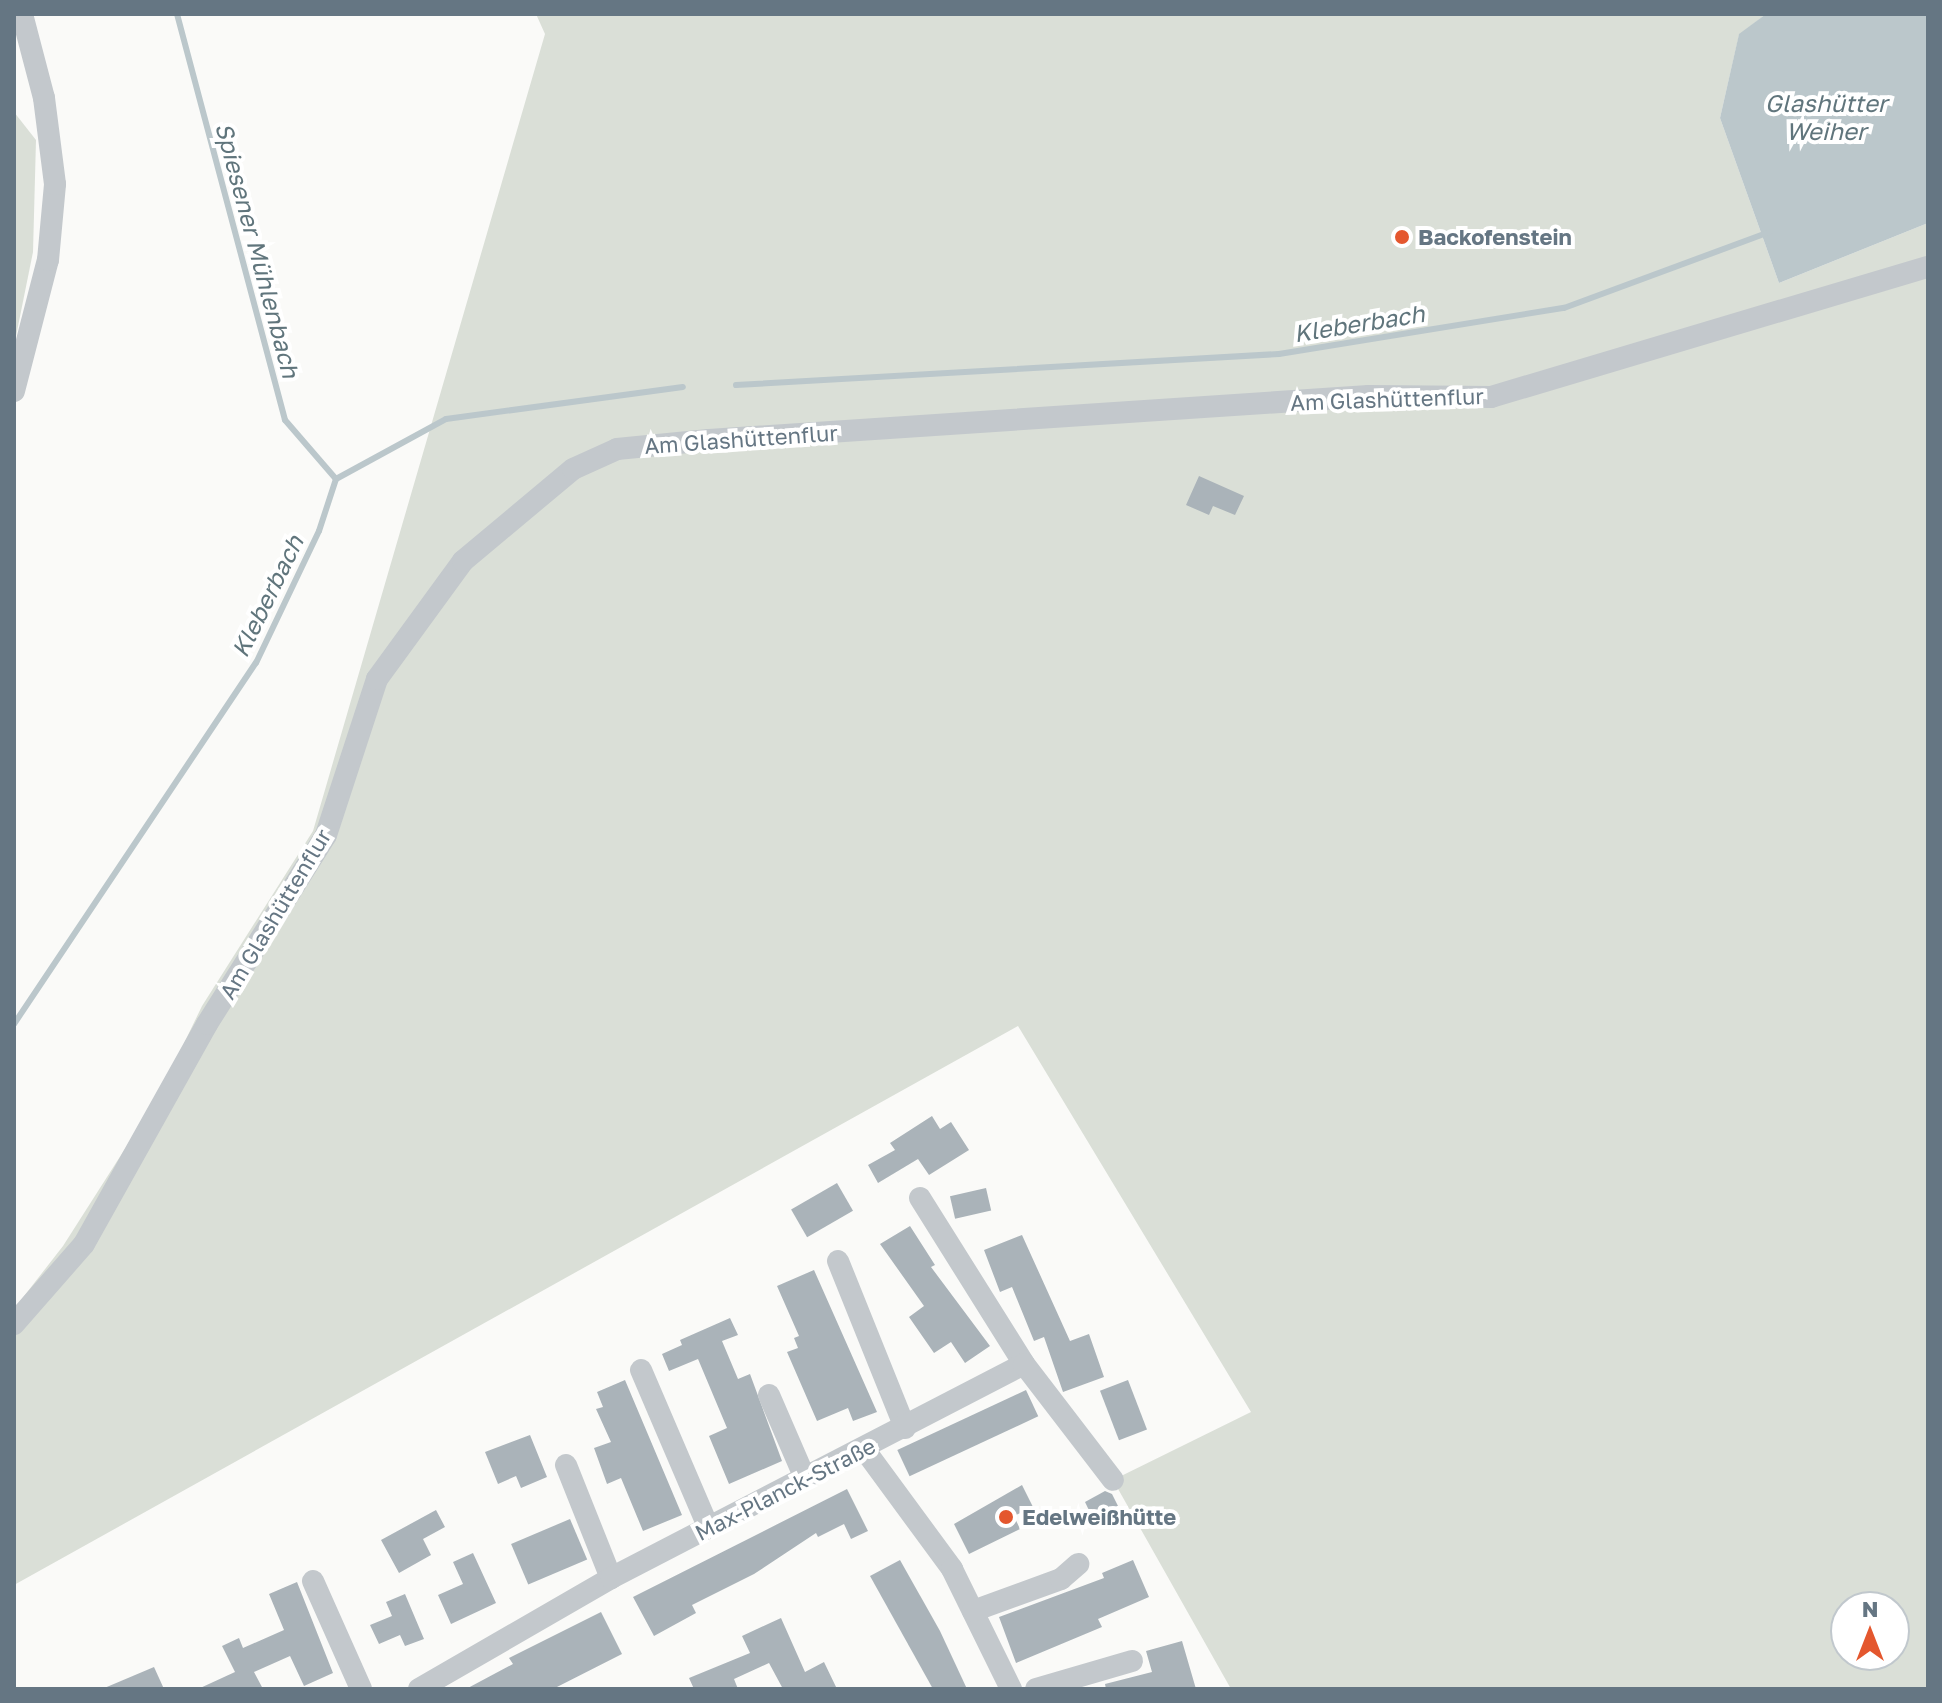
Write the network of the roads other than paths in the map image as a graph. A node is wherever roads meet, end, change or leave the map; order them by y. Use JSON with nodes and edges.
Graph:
{"nodes":[{"id":1,"x":22,"y":14,"type":"edge"},
{"id":2,"x":1928,"y":267,"type":"edge"},
{"id":3,"x":14,"y":391,"type":"edge"},
{"id":4,"x":920,"y":1198,"type":"dead end"},
{"id":5,"x":838,"y":1261,"type":"dead end"},
{"id":6,"x":14,"y":1324,"type":"edge"},
{"id":7,"x":1024,"y":1364,"type":"junction"},
{"id":8,"x":641,"y":1370,"type":"dead end"},
{"id":9,"x":769,"y":1395,"type":"dead end"},
{"id":10,"x":905,"y":1428,"type":"junction"},
{"id":11,"x":864,"y":1449,"type":"junction"},
{"id":12,"x":566,"y":1465,"type":"dead end"},
{"id":13,"x":804,"y":1476,"type":"junction"},
{"id":14,"x":1113,"y":1480,"type":"dead end"},
{"id":15,"x":708,"y":1526,"type":"junction"},
{"id":16,"x":1078,"y":1564,"type":"dead end"},
{"id":17,"x":611,"y":1578,"type":"junction"},
{"id":18,"x":313,"y":1581,"type":"dead end"},
{"id":19,"x":973,"y":1611,"type":"junction"},
{"id":20,"x":1132,"y":1661,"type":"dead end"},
{"id":21,"x":361,"y":1689,"type":"edge"},
{"id":22,"x":419,"y":1689,"type":"edge"},
{"id":23,"x":1011,"y":1689,"type":"edge"},
{"id":24,"x":1036,"y":1689,"type":"edge"}],
"edges":[{"from":1,"to":3,"type":"street"},
{"from":2,"to":6,"type":"street","name":"Am Glashüttenflur"},
{"from":4,"to":7,"type":"street"},
{"from":5,"to":10,"type":"street"},
{"from":7,"to":10,"type":"street","name":"Max-Planck-Straße"},
{"from":7,"to":14,"type":"street"},
{"from":8,"to":15,"type":"street"},
{"from":9,"to":13,"type":"street"},
{"from":10,"to":11,"type":"street","name":"Max-Planck-Straße"},
{"from":11,"to":13,"type":"street","name":"Max-Planck-Straße"},
{"from":11,"to":19,"type":"street"},
{"from":12,"to":17,"type":"street"},
{"from":13,"to":15,"type":"street","name":"Max-Planck-Straße"},
{"from":15,"to":17,"type":"street","name":"Max-Planck-Straße"},
{"from":16,"to":19,"type":"street"},
{"from":17,"to":22,"type":"street","name":"Max-Planck-Straße"},
{"from":18,"to":21,"type":"street"},
{"from":19,"to":23,"type":"street"},
{"from":20,"to":24,"type":"street"}]}
